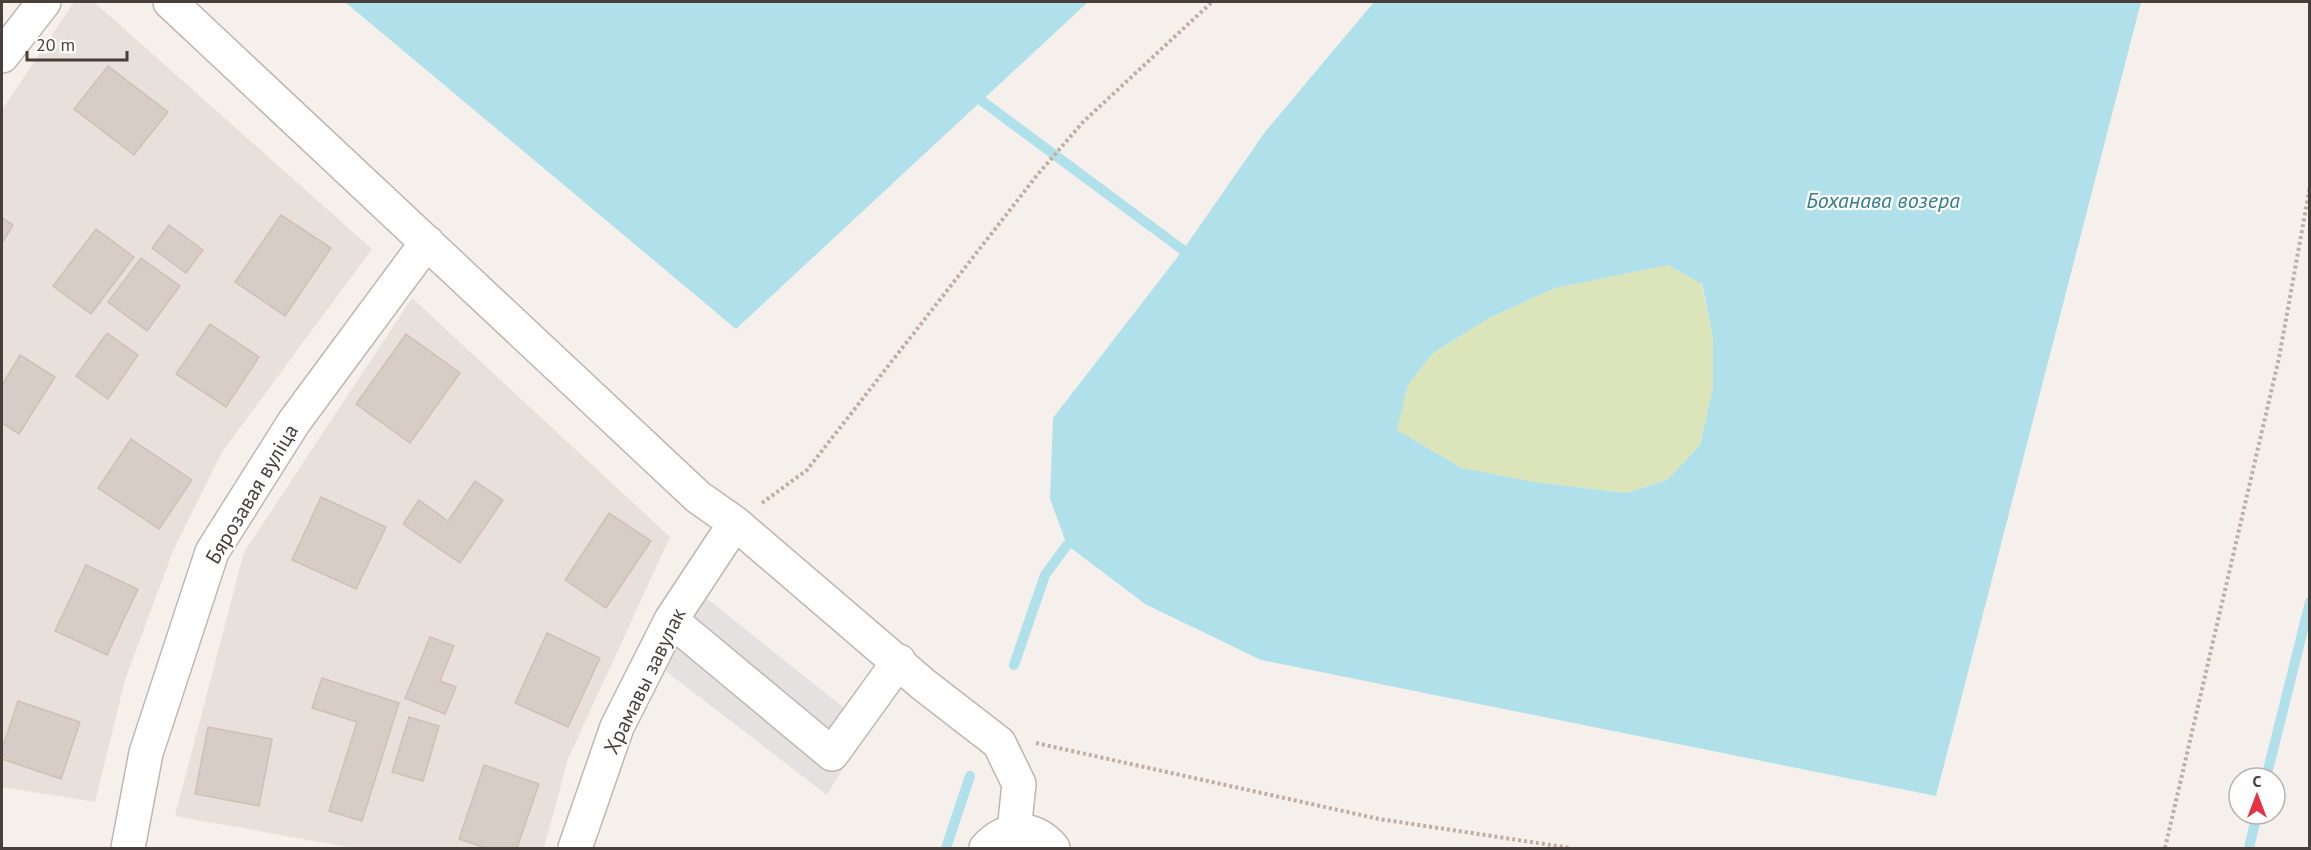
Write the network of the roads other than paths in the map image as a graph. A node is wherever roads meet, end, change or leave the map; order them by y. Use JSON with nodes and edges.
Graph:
{"nodes":[{"id":1,"x":44,"y":2,"type":"edge"},
{"id":2,"x":170,"y":2,"type":"edge"},
{"id":3,"x":2,"y":56,"type":"edge"},
{"id":4,"x":427,"y":242,"type":"junction"},
{"id":5,"x":735,"y":523,"type":"junction"},
{"id":6,"x":671,"y":620,"type":"junction"},
{"id":7,"x":898,"y":661,"type":"junction"},
{"id":8,"x":1014,"y":831,"type":"junction"},
{"id":9,"x":128,"y":849,"type":"edge"},
{"id":10,"x":575,"y":849,"type":"edge"},
{"id":11,"x":986,"y":849,"type":"edge"},
{"id":12,"x":1053,"y":849,"type":"edge"}],
"edges":[{"from":1,"to":3,"type":"street"},
{"from":2,"to":4,"type":"street"},
{"from":4,"to":5,"type":"street"},
{"from":4,"to":9,"type":"street","name":"Бярозавая вуліца"},
{"from":5,"to":6,"type":"street","name":"Храмавы завулак"},
{"from":5,"to":7,"type":"street"},
{"from":6,"to":7,"type":"street"},
{"from":6,"to":10,"type":"street","name":"Храмавы завулак"},
{"from":7,"to":8,"type":"street"},
{"from":8,"to":11,"type":"street"},
{"from":8,"to":12,"type":"street"}]}
